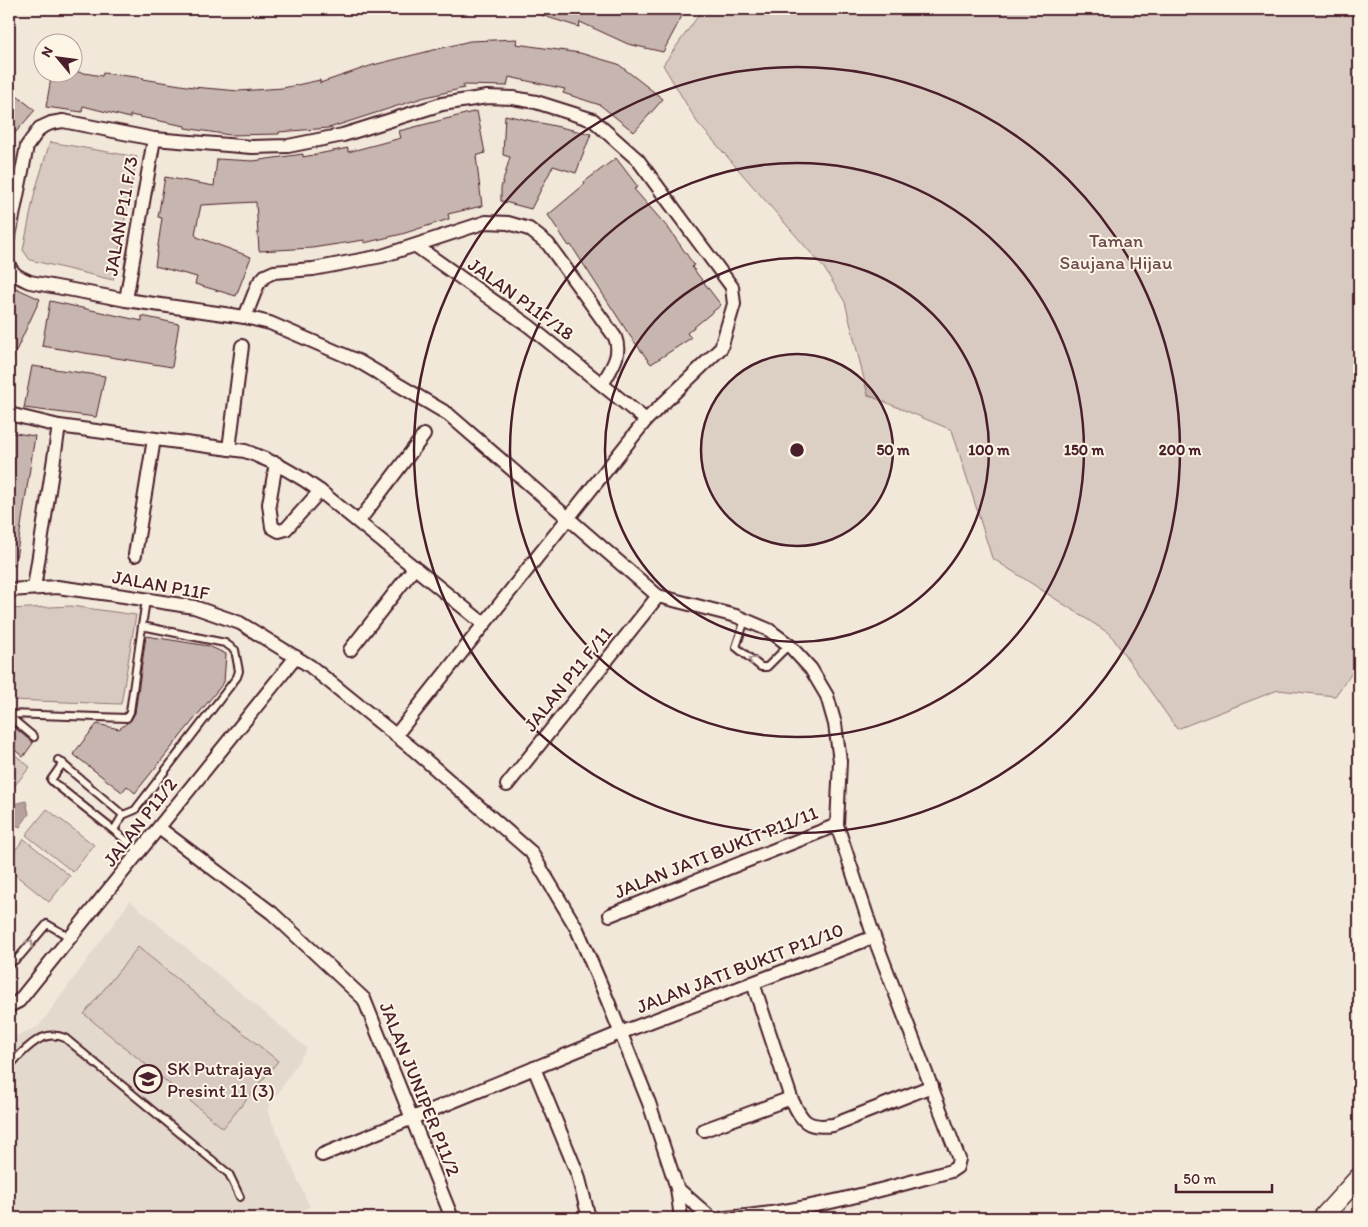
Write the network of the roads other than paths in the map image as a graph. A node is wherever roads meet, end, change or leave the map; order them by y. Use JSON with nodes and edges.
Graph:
{"nodes":[{"id":1,"x":154,"y":139,"type":"junction"},
{"id":2,"x":9,"y":236,"type":"edge"},
{"id":3,"x":416,"y":246,"type":"junction"},
{"id":4,"x":9,"y":265,"type":"edge"},
{"id":5,"x":126,"y":300,"type":"junction"},
{"id":6,"x":245,"y":317,"type":"junction"},
{"id":7,"x":242,"y":346,"type":"dead end"},
{"id":8,"x":603,"y":383,"type":"junction"},
{"id":9,"x":9,"y":414,"type":"edge"},
{"id":10,"x":646,"y":420,"type":"junction"},
{"id":11,"x":59,"y":426,"type":"junction"},
{"id":12,"x":424,"y":434,"type":"dead end"},
{"id":13,"x":154,"y":439,"type":"junction"},
{"id":14,"x":229,"y":449,"type":"junction"},
{"id":15,"x":276,"y":463,"type":"junction"},
{"id":16,"x":320,"y":490,"type":"junction"},
{"id":17,"x":568,"y":519,"type":"junction"},
{"id":18,"x":359,"y":521,"type":"junction"},
{"id":19,"x":135,"y":555,"type":"dead end"},
{"id":20,"x":415,"y":567,"type":"junction"},
{"id":21,"x":34,"y":588,"type":"junction"},
{"id":22,"x":9,"y":590,"type":"edge"},
{"id":23,"x":658,"y":596,"type":"junction"},
{"id":24,"x":146,"y":600,"type":"junction"},
{"id":25,"x":745,"y":620,"type":"junction"},
{"id":26,"x":484,"y":624,"type":"junction"},
{"id":27,"x":142,"y":626,"type":"junction"},
{"id":28,"x":789,"y":645,"type":"junction"},
{"id":29,"x":350,"y":650,"type":"dead end"},
{"id":30,"x":296,"y":656,"type":"junction"},
{"id":31,"x":9,"y":715,"type":"edge"},
{"id":32,"x":396,"y":735,"type":"junction"},
{"id":33,"x":34,"y":737,"type":"dead end"},
{"id":34,"x":507,"y":785,"type":"dead end"},
{"id":35,"x":123,"y":815,"type":"junction"},
{"id":36,"x":837,"y":825,"type":"junction"},
{"id":37,"x":159,"y":828,"type":"junction"},
{"id":38,"x":114,"y":830,"type":"junction"},
{"id":39,"x":140,"y":852,"type":"junction"},
{"id":40,"x":610,"y":915,"type":"dead end"},
{"id":41,"x":874,"y":937,"type":"junction"},
{"id":42,"x":71,"y":938,"type":"junction"},
{"id":43,"x":9,"y":965,"type":"edge"},
{"id":44,"x":753,"y":983,"type":"junction"},
{"id":45,"x":9,"y":1006,"type":"edge"},
{"id":46,"x":620,"y":1033,"type":"junction"},
{"id":47,"x":9,"y":1066,"type":"edge"},
{"id":48,"x":534,"y":1068,"type":"junction"},
{"id":49,"x":932,"y":1086,"type":"junction"},
{"id":50,"x":791,"y":1098,"type":"junction"},
{"id":51,"x":413,"y":1118,"type":"junction"},
{"id":52,"x":704,"y":1130,"type":"dead end"},
{"id":53,"x":322,"y":1155,"type":"dead end"},
{"id":54,"x":1359,"y":1177,"type":"edge"},
{"id":55,"x":677,"y":1188,"type":"junction"},
{"id":56,"x":240,"y":1198,"type":"dead end"},
{"id":57,"x":452,"y":1218,"type":"edge"},
{"id":58,"x":589,"y":1218,"type":"edge"},
{"id":59,"x":681,"y":1218,"type":"edge"},
{"id":60,"x":711,"y":1218,"type":"edge"},
{"id":61,"x":724,"y":1218,"type":"edge"},
{"id":62,"x":1322,"y":1218,"type":"edge"}],
"edges":[{"from":1,"to":2,"type":"street"},
{"from":1,"to":5,"type":"street","name":"JALAN P11 F/3"},
{"from":1,"to":10,"type":"street"},
{"from":3,"to":6,"type":"street","name":"JALAN P11F/18"},
{"from":3,"to":8,"type":"street","name":"JALAN P11F/18"},
{"from":3,"to":8,"type":"street","name":"JALAN P11F/18"},
{"from":4,"to":5,"type":"street"},
{"from":5,"to":6,"type":"street"},
{"from":6,"to":17,"type":"street"},
{"from":7,"to":14,"type":"street"},
{"from":8,"to":10,"type":"street","name":"JALAN P11F/18"},
{"from":9,"to":11,"type":"street"},
{"from":10,"to":17,"type":"street"},
{"from":11,"to":13,"type":"street"},
{"from":11,"to":21,"type":"street"},
{"from":12,"to":18,"type":"street"},
{"from":13,"to":14,"type":"street"},
{"from":13,"to":19,"type":"street"},
{"from":14,"to":15,"type":"street"},
{"from":15,"to":16,"type":"street"},
{"from":15,"to":16,"type":"street"},
{"from":16,"to":18,"type":"street"},
{"from":17,"to":23,"type":"street"},
{"from":17,"to":26,"type":"street"},
{"from":18,"to":20,"type":"street"},
{"from":20,"to":26,"type":"street"},
{"from":20,"to":29,"type":"street"},
{"from":21,"to":22,"type":"street","name":"JALAN P11F"},
{"from":21,"to":24,"type":"street","name":"JALAN P11F"},
{"from":23,"to":25,"type":"street"},
{"from":23,"to":34,"type":"street","name":"JALAN P11 F/11"},
{"from":24,"to":27,"type":"lane"},
{"from":24,"to":30,"type":"street","name":"JALAN P11F"},
{"from":25,"to":28,"type":"street"},
{"from":28,"to":25,"type":"lane","one_way":true},
{"from":26,"to":32,"type":"street"},
{"from":27,"to":31,"type":"lane"},
{"from":27,"to":35,"type":"lane"},
{"from":28,"to":36,"type":"street"},
{"from":30,"to":32,"type":"street","name":"JALAN P11F"},
{"from":30,"to":37,"type":"street","name":"JALAN P11/2"},
{"from":31,"to":33,"type":"lane"},
{"from":32,"to":46,"type":"street","name":"JALAN P11F"},
{"from":35,"to":38,"type":"lane"},
{"from":35,"to":38,"type":"lane"},
{"from":36,"to":40,"type":"street","name":"JALAN JATI BUKIT P11/11"},
{"from":36,"to":41,"type":"street"},
{"from":37,"to":39,"type":"street","name":"JALAN P11/2"},
{"from":37,"to":51,"type":"street","name":"JALAN JUNIPER P11/2"},
{"from":38,"to":39,"type":"lane"},
{"from":39,"to":42,"type":"street","name":"JALAN P11/2"},
{"from":41,"to":44,"type":"street","name":"JALAN JATI BUKIT P11/10"},
{"from":41,"to":49,"type":"street"},
{"from":43,"to":42,"type":"lane","one_way":true},
{"from":42,"to":45,"type":"street","name":"JALAN P11/2"},
{"from":44,"to":46,"type":"street","name":"JALAN JATI BUKIT P11/10"},
{"from":44,"to":50,"type":"street"},
{"from":46,"to":48,"type":"street","name":"JALAN JATI BUKIT P11/10"},
{"from":46,"to":55,"type":"street","name":"JALAN P11F"},
{"from":47,"to":56,"type":"lane"},
{"from":48,"to":51,"type":"street","name":"JALAN JATI BUKIT P11/10"},
{"from":48,"to":58,"type":"street"},
{"from":49,"to":50,"type":"street"},
{"from":49,"to":61,"type":"street"},
{"from":50,"to":52,"type":"street"},
{"from":51,"to":53,"type":"street","name":"JALAN JATI BUKIT P11/10"},
{"from":51,"to":57,"type":"street","name":"JALAN JUNIPER P11/2"},
{"from":54,"to":62,"type":"main road"},
{"from":55,"to":59,"type":"street","name":"JALAN P11F"},
{"from":55,"to":60,"type":"street"}]}
